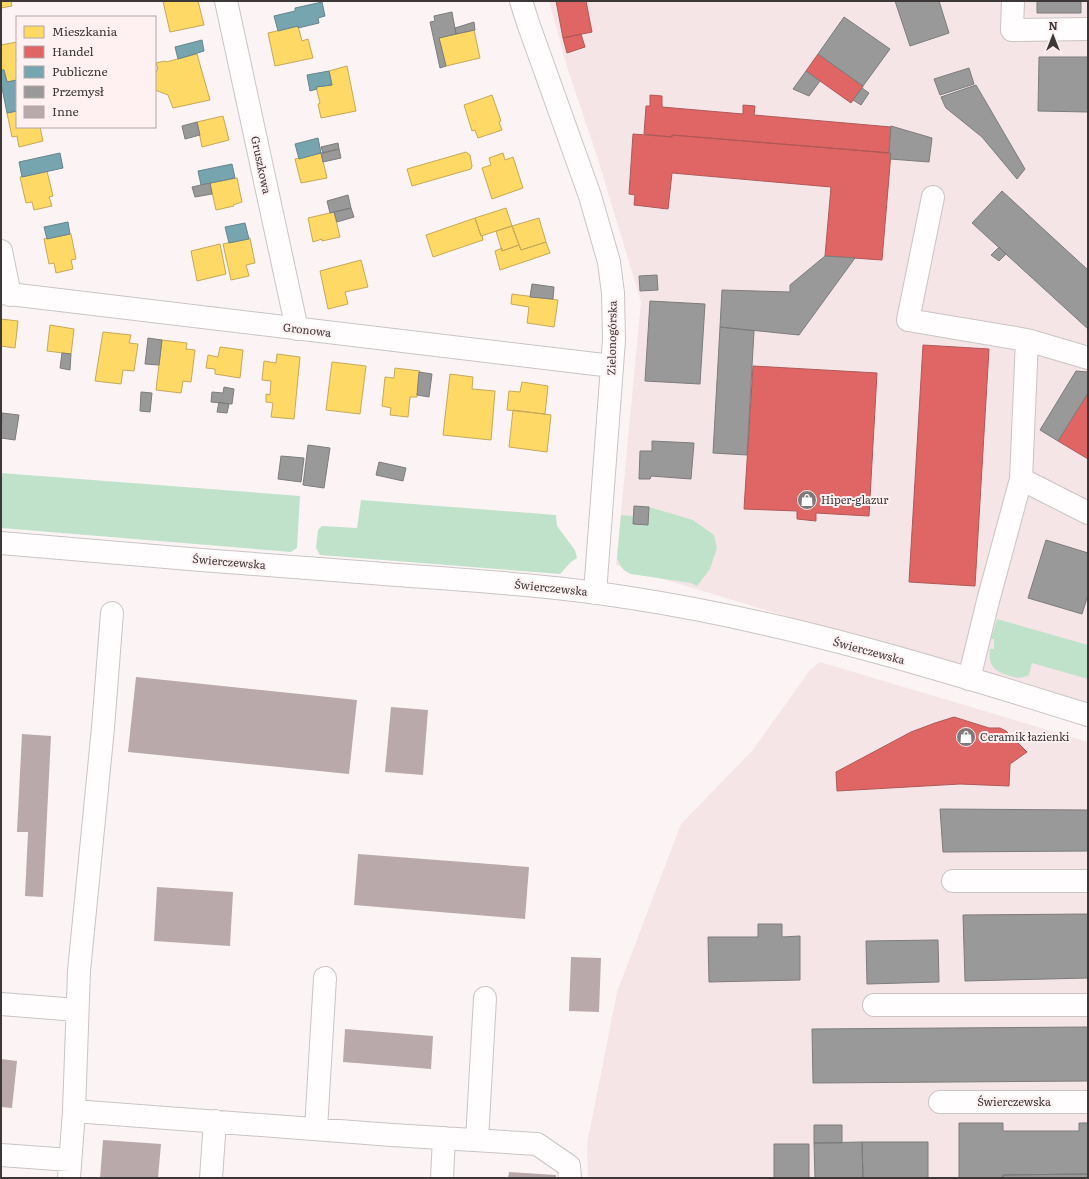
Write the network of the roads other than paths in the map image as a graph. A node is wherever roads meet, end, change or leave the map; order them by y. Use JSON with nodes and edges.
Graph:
{"nodes":[{"id":1,"x":226,"y":1,"type":"edge"},
{"id":2,"x":521,"y":1,"type":"edge"},
{"id":3,"x":1013,"y":1,"type":"edge"},
{"id":4,"x":1088,"y":29,"type":"edge"},
{"id":5,"x":933,"y":197,"type":"dead end"},
{"id":6,"x":1,"y":251,"type":"edge"},
{"id":7,"x":6,"y":294,"type":"edge"},
{"id":8,"x":297,"y":329,"type":"junction"},
{"id":9,"x":1027,"y":340,"type":"junction"},
{"id":10,"x":1088,"y":358,"type":"edge"},
{"id":11,"x":612,"y":366,"type":"junction"},
{"id":12,"x":1021,"y":479,"type":"junction"},
{"id":13,"x":1088,"y":513,"type":"edge"},
{"id":14,"x":1,"y":543,"type":"edge"},
{"id":15,"x":596,"y":593,"type":"junction"},
{"id":16,"x":112,"y":613,"type":"dead end"},
{"id":17,"x":969,"y":679,"type":"junction"},
{"id":18,"x":1088,"y":715,"type":"edge"},
{"id":19,"x":953,"y":881,"type":"dead end"},
{"id":20,"x":1088,"y":881,"type":"edge"},
{"id":21,"x":325,"y":978,"type":"dead end"},
{"id":22,"x":485,"y":998,"type":"dead end"},
{"id":23,"x":1,"y":1004,"type":"edge"},
{"id":24,"x":874,"y":1005,"type":"dead end"},
{"id":25,"x":1088,"y":1005,"type":"edge"},
{"id":26,"x":77,"y":1010,"type":"junction"},
{"id":27,"x":940,"y":1102,"type":"dead end"},
{"id":28,"x":1088,"y":1102,"type":"edge"},
{"id":29,"x":74,"y":1111,"type":"junction"},
{"id":30,"x":215,"y":1121,"type":"junction"},
{"id":31,"x":316,"y":1129,"type":"junction"},
{"id":32,"x":444,"y":1138,"type":"junction"},
{"id":33,"x":477,"y":1140,"type":"junction"},
{"id":34,"x":1,"y":1155,"type":"edge"},
{"id":35,"x":70,"y":1169,"type":"edge"},
{"id":36,"x":211,"y":1178,"type":"edge"},
{"id":37,"x":442,"y":1178,"type":"edge"},
{"id":38,"x":570,"y":1178,"type":"edge"}],
"edges":[{"from":1,"to":8,"type":"street","name":"Gruszkowa"},
{"from":2,"to":11,"type":"street","name":"Zielonogórska"},
{"from":3,"to":4,"type":"street"},
{"from":5,"to":9,"type":"street"},
{"from":6,"to":7,"type":"street"},
{"from":7,"to":8,"type":"street","name":"Gronowa"},
{"from":8,"to":11,"type":"street","name":"Gronowa"},
{"from":9,"to":10,"type":"street"},
{"from":9,"to":12,"type":"street"},
{"from":11,"to":15,"type":"street","name":"Zielonogórska"},
{"from":12,"to":13,"type":"street"},
{"from":12,"to":17,"type":"street"},
{"from":14,"to":15,"type":"street","name":"Świerczewska"},
{"from":15,"to":17,"type":"street","name":"Świerczewska"},
{"from":16,"to":26,"type":"street"},
{"from":17,"to":18,"type":"street","name":"Świerczewska"},
{"from":19,"to":20,"type":"street"},
{"from":21,"to":31,"type":"street"},
{"from":22,"to":33,"type":"street"},
{"from":23,"to":26,"type":"street"},
{"from":24,"to":25,"type":"street"},
{"from":26,"to":29,"type":"street"},
{"from":27,"to":28,"type":"street","name":"Świerczewska"},
{"from":29,"to":30,"type":"street"},
{"from":29,"to":35,"type":"street"},
{"from":30,"to":31,"type":"street"},
{"from":30,"to":36,"type":"street"},
{"from":31,"to":32,"type":"street"},
{"from":32,"to":33,"type":"street"},
{"from":32,"to":37,"type":"street"},
{"from":33,"to":38,"type":"street"},
{"from":34,"to":35,"type":"street"}]}
